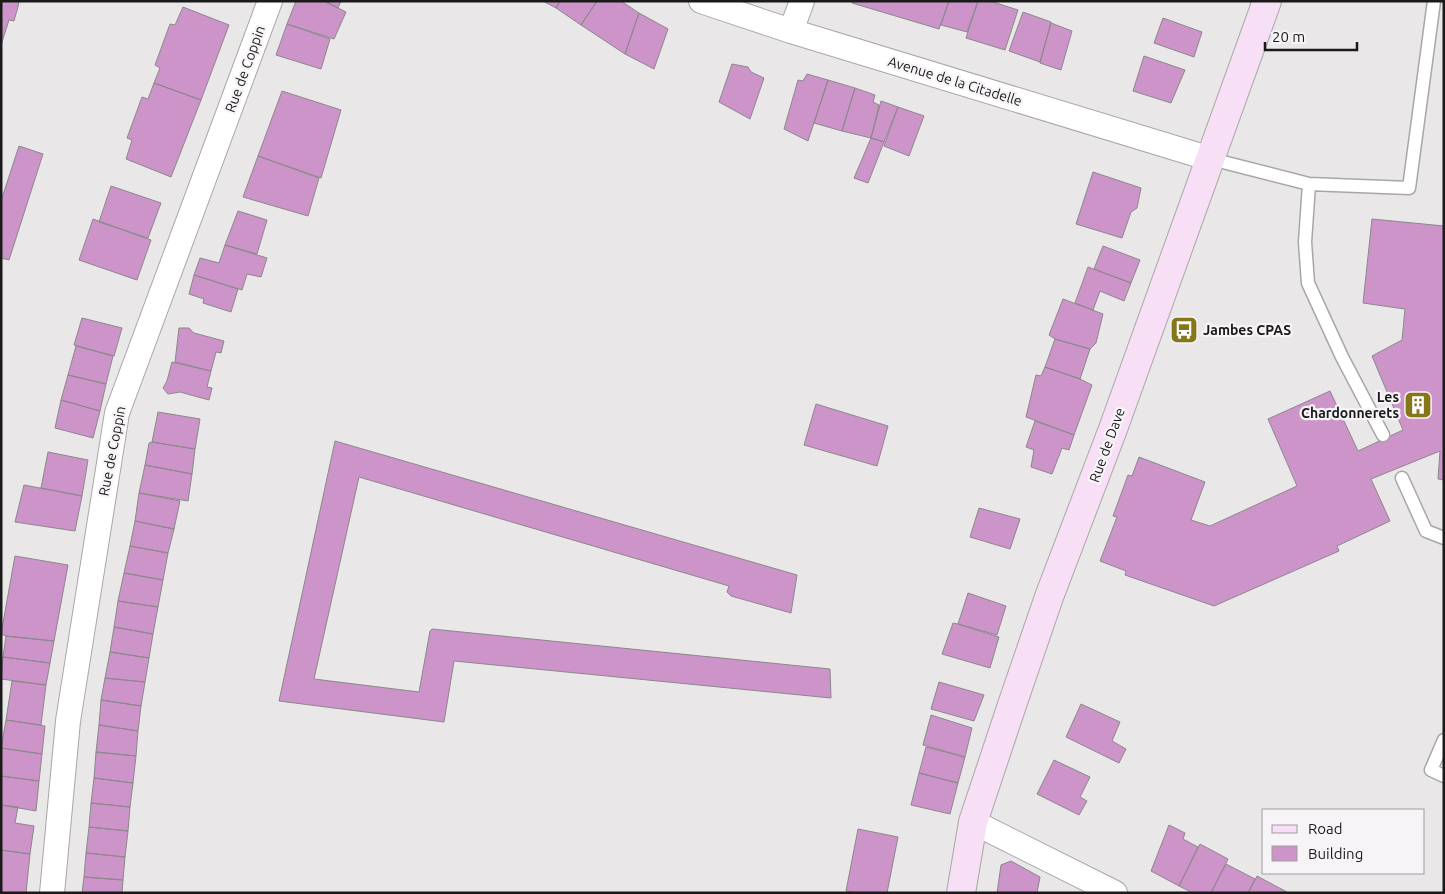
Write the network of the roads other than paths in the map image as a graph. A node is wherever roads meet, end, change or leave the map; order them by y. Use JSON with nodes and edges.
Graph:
{"nodes":[{"id":1,"x":270,"y":1,"type":"edge"},
{"id":2,"x":700,"y":1,"type":"edge"},
{"id":3,"x":802,"y":1,"type":"edge"},
{"id":4,"x":1267,"y":1,"type":"edge"},
{"id":5,"x":1434,"y":1,"type":"edge"},
{"id":6,"x":791,"y":31,"type":"junction"},
{"id":7,"x":1211,"y":159,"type":"junction"},
{"id":8,"x":1309,"y":184,"type":"junction"},
{"id":9,"x":1383,"y":435,"type":"dead end"},
{"id":10,"x":1402,"y":478,"type":"dead end"},
{"id":11,"x":1444,"y":538,"type":"edge"},
{"id":12,"x":1444,"y":740,"type":"edge"},
{"id":13,"x":1444,"y":776,"type":"edge"},
{"id":14,"x":973,"y":822,"type":"junction"},
{"id":15,"x":52,"y":893,"type":"edge"},
{"id":16,"x":961,"y":893,"type":"edge"},
{"id":17,"x":1115,"y":893,"type":"edge"}],
"edges":[{"from":1,"to":15,"type":"street","name":"Rue de Coppin"},
{"from":2,"to":6,"type":"street","name":"Avenue de la Citadelle"},
{"from":3,"to":6,"type":"street"},
{"from":4,"to":7,"type":"main road","name":"Rue de Dave"},
{"from":5,"to":8,"type":"lane"},
{"from":6,"to":7,"type":"street","name":"Avenue de la Citadelle"},
{"from":7,"to":8,"type":"lane"},
{"from":7,"to":14,"type":"main road","name":"Rue de Dave"},
{"from":8,"to":9,"type":"lane"},
{"from":10,"to":11,"type":"lane"},
{"from":12,"to":13,"type":"lane"},
{"from":14,"to":16,"type":"main road","name":"Rue de Dave"},
{"from":14,"to":17,"type":"street"}]}
